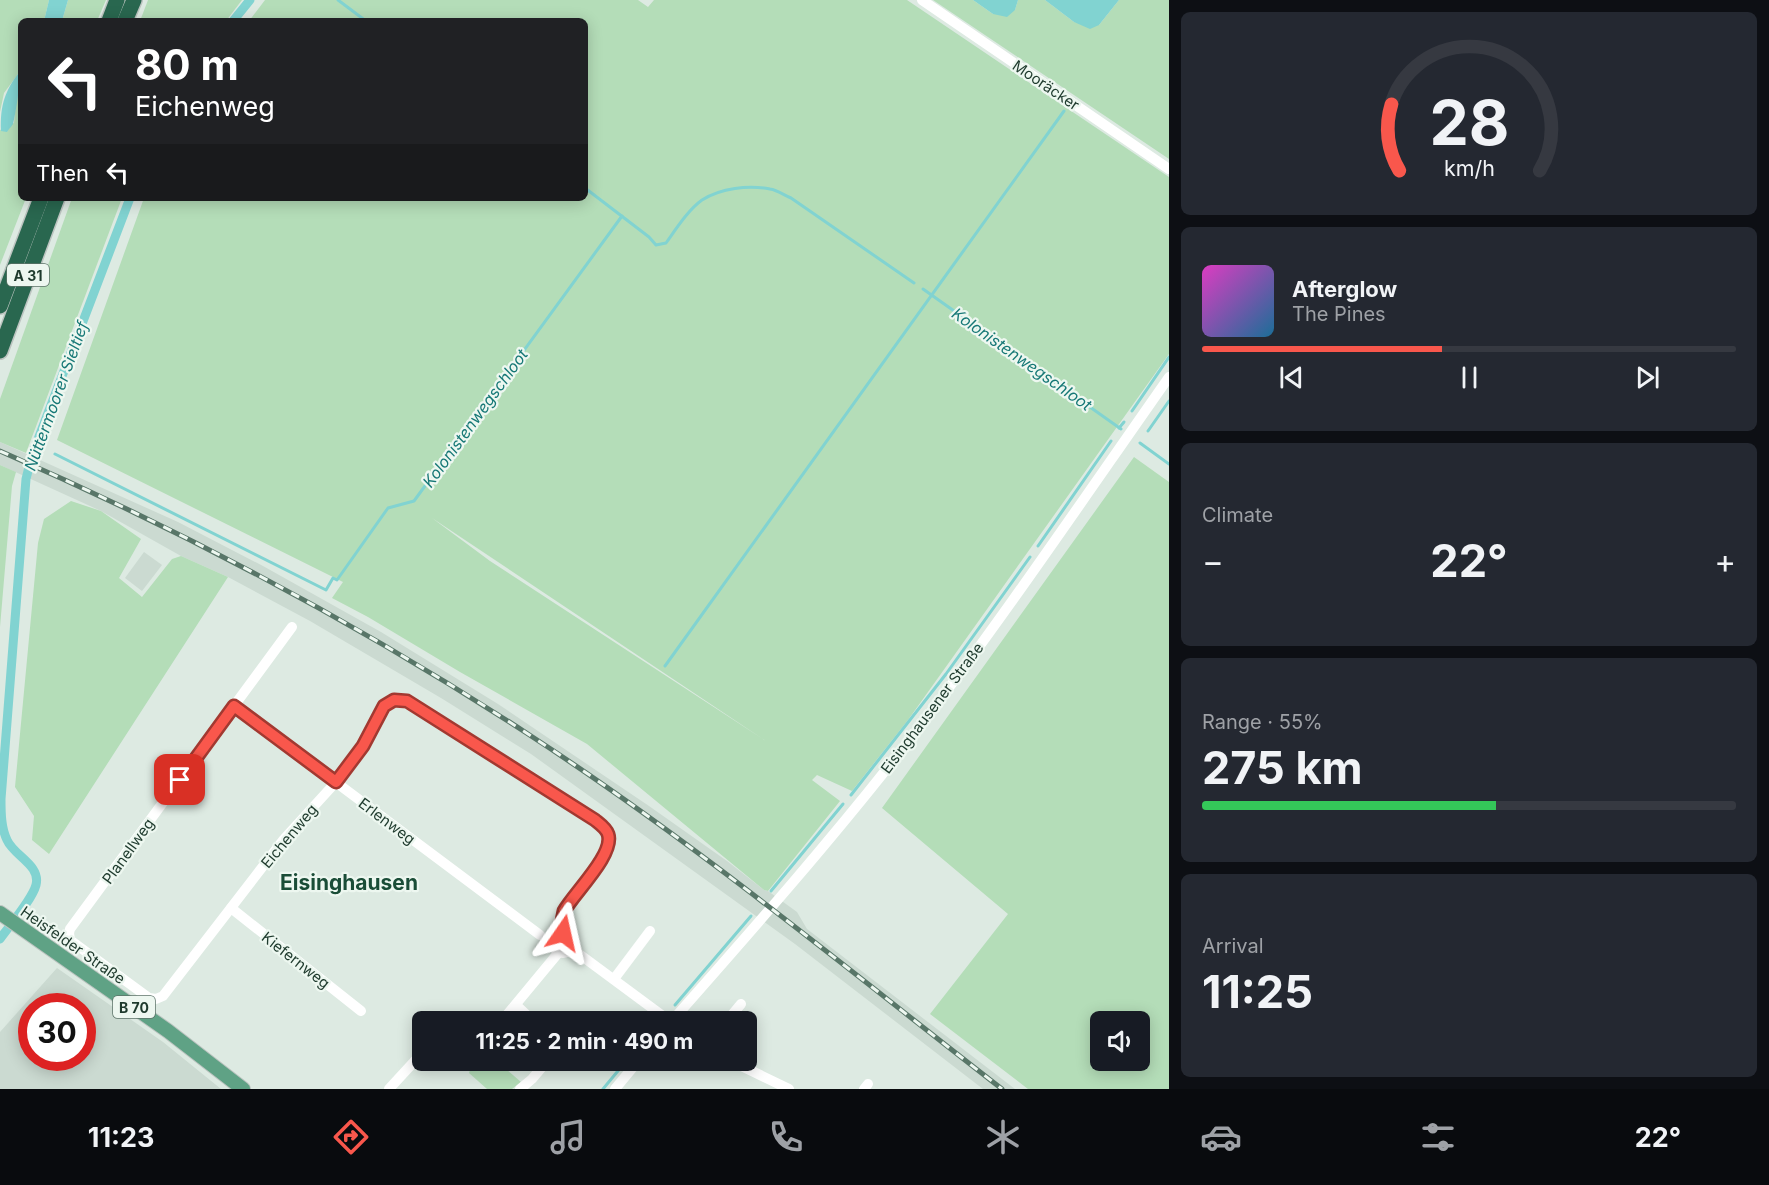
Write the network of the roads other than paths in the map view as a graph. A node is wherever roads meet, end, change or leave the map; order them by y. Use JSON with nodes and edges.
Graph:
{"nodes":[{"id":1,"x":117,"y":0,"type":"edge"},
{"id":2,"x":134,"y":0,"type":"edge"},
{"id":3,"x":922,"y":0,"type":"edge"},
{"id":4,"x":110,"y":18,"type":"edge"},
{"id":5,"x":126,"y":18,"type":"edge"},
{"id":6,"x":1169,"y":169,"type":"edge"},
{"id":7,"x":40,"y":201,"type":"edge"},
{"id":8,"x":56,"y":201,"type":"edge"},
{"id":9,"x":0,"y":306,"type":"edge"},
{"id":10,"x":0,"y":351,"type":"edge"},
{"id":11,"x":1169,"y":377,"type":"edge"},
{"id":12,"x":292,"y":627,"type":"dead end"},
{"id":13,"x":234,"y":706,"type":"junction"},
{"id":14,"x":336,"y":782,"type":"junction"},
{"id":15,"x":231,"y":908,"type":"junction"},
{"id":16,"x":3,"y":916,"type":"edge"},
{"id":17,"x":650,"y":931,"type":"dead end"},
{"id":18,"x":563,"y":933,"type":"junction"},
{"id":19,"x":540,"y":935,"type":"dead end"},
{"id":20,"x":572,"y":948,"type":"junction"},
{"id":21,"x":559,"y":952,"type":"junction"},
{"id":22,"x":614,"y":979,"type":"junction"},
{"id":23,"x":149,"y":998,"type":"joint"},
{"id":24,"x":741,"y":1004,"type":"dead end"},
{"id":25,"x":516,"y":1005,"type":"junction"},
{"id":26,"x":361,"y":1011,"type":"dead end"},
{"id":27,"x":511,"y":1011,"type":"edge"},
{"id":28,"x":522,"y":1011,"type":"edge"},
{"id":29,"x":656,"y":1011,"type":"edge"},
{"id":30,"x":681,"y":1011,"type":"edge"},
{"id":31,"x":735,"y":1011,"type":"edge"},
{"id":32,"x":412,"y":1064,"type":"edge"},
{"id":33,"x":539,"y":1071,"type":"edge"},
{"id":34,"x":630,"y":1071,"type":"edge"},
{"id":35,"x":750,"y":1071,"type":"edge"},
{"id":36,"x":782,"y":1088,"type":"edge"},
{"id":37,"x":243,"y":1089,"type":"edge"},
{"id":38,"x":389,"y":1089,"type":"edge"},
{"id":39,"x":520,"y":1089,"type":"edge"},
{"id":40,"x":615,"y":1089,"type":"edge"}],
"edges":[{"from":1,"to":4,"type":"highway"},
{"from":2,"to":5,"type":"highway"},
{"from":3,"to":6,"type":"street","name":"Mooräcker"},
{"from":7,"to":9,"type":"highway","number":"A 31"},
{"from":8,"to":10,"type":"highway","number":"A 31"},
{"from":11,"to":30,"type":"street","name":"Eisinghausener Straße"},
{"from":12,"to":13,"type":"street","name":"Planellweg"},
{"from":13,"to":14,"type":"street","name":"Erlenweg"},
{"from":13,"to":23,"type":"street","name":"Planellweg"},
{"from":14,"to":15,"type":"street","name":"Eichenweg"},
{"from":14,"to":18,"type":"street","name":"Eichenweg"},
{"from":14,"to":19,"type":"street","name":"Erlenweg"},
{"from":15,"to":23,"type":"street","name":"Eichenweg"},
{"from":15,"to":26,"type":"street","name":"Kiefernweg"},
{"from":16,"to":37,"type":"main road","name":"Heisfelder Straße","number":"B 70"},
{"from":17,"to":22,"type":"street"},
{"from":18,"to":20,"type":"street"},
{"from":18,"to":21,"type":"street"},
{"from":20,"to":21,"type":"street"},
{"from":20,"to":22,"type":"street"},
{"from":21,"to":25,"type":"street"},
{"from":22,"to":29,"type":"street"},
{"from":24,"to":31,"type":"street"},
{"from":25,"to":27,"type":"street"},
{"from":25,"to":28,"type":"street"},
{"from":32,"to":38,"type":"street"},
{"from":33,"to":39,"type":"street"},
{"from":34,"to":40,"type":"street"},
{"from":35,"to":36,"type":"street"}]}
